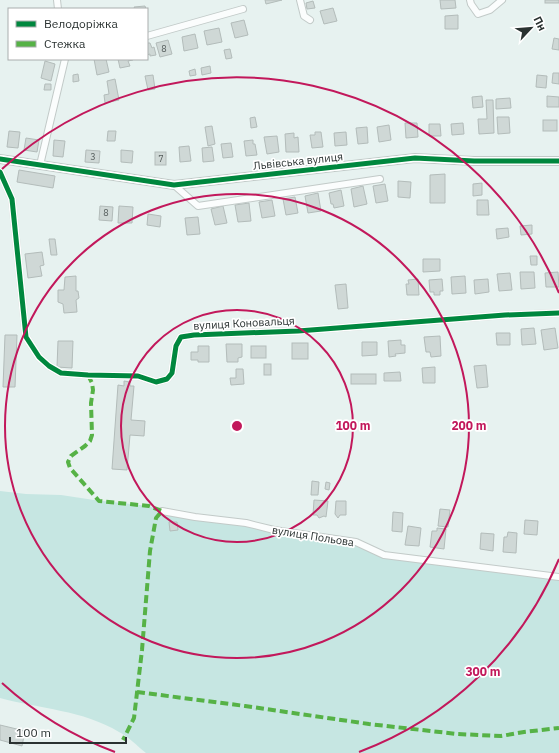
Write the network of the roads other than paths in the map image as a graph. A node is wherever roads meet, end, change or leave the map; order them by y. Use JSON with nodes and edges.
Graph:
{"nodes":[{"id":1,"x":300,"y":0,"type":"edge"},
{"id":2,"x":470,"y":0,"type":"edge"},
{"id":3,"x":502,"y":0,"type":"edge"},
{"id":4,"x":243,"y":9,"type":"dead end"},
{"id":5,"x":310,"y":20,"type":"dead end"},
{"id":6,"x":148,"y":36,"type":"edge"},
{"id":7,"x":65,"y":60,"type":"edge"},
{"id":8,"x":0,"y":159,"type":"edge"},
{"id":9,"x":559,"y":161,"type":"edge"},
{"id":10,"x":40,"y":165,"type":"junction"},
{"id":11,"x":0,"y":172,"type":"edge"},
{"id":12,"x":380,"y":179,"type":"dead end"},
{"id":13,"x":174,"y":185,"type":"junction"},
{"id":14,"x":559,"y":313,"type":"edge"},
{"id":15,"x":162,"y":510,"type":"dead end"},
{"id":16,"x":559,"y":577,"type":"edge"}],
"edges":[{"from":1,"to":5,"type":"street"},
{"from":2,"to":3,"type":"street"},
{"from":4,"to":6,"type":"street"},
{"from":7,"to":10,"type":"street"},
{"from":8,"to":10,"type":"street","name":"Львівська вулиця"},
{"from":9,"to":13,"type":"street","name":"Львівська вулиця"},
{"from":10,"to":13,"type":"street","name":"Львівська вулиця"},
{"from":11,"to":14,"type":"street","name":"вулиця Коновальця"},
{"from":12,"to":13,"type":"street"},
{"from":15,"to":16,"type":"street","name":"вулиця Польова"}]}
